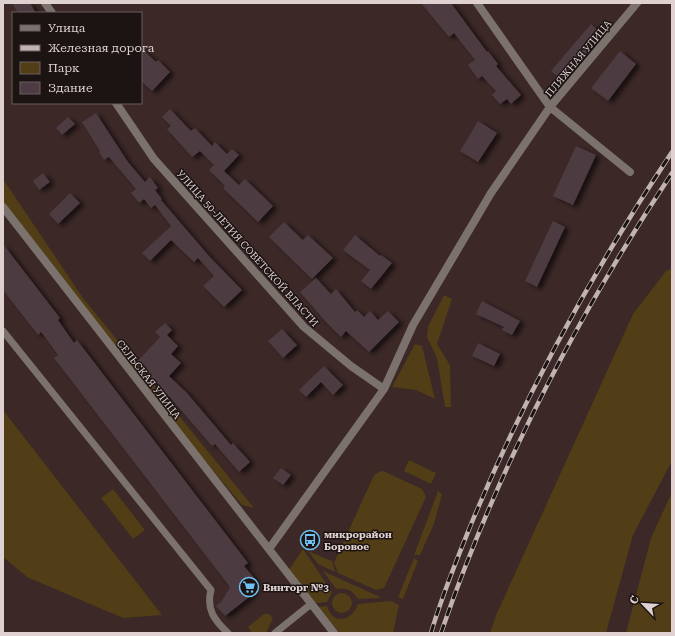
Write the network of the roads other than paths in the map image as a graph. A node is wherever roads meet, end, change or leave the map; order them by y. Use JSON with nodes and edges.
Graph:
{"nodes":[{"id":1,"x":45,"y":3,"type":"edge"},
{"id":2,"x":477,"y":3,"type":"edge"},
{"id":3,"x":637,"y":3,"type":"edge"},
{"id":4,"x":51,"y":12,"type":"edge"},
{"id":5,"x":117,"y":104,"type":"edge"},
{"id":6,"x":550,"y":107,"type":"junction"},
{"id":7,"x":630,"y":172,"type":"dead end"},
{"id":8,"x":3,"y":207,"type":"edge"},
{"id":9,"x":3,"y":331,"type":"edge"},
{"id":10,"x":384,"y":388,"type":"junction"},
{"id":11,"x":269,"y":549,"type":"junction"},
{"id":12,"x":311,"y":604,"type":"junction"},
{"id":13,"x":228,"y":633,"type":"edge"},
{"id":14,"x":274,"y":633,"type":"edge"},
{"id":15,"x":334,"y":633,"type":"edge"}],
"edges":[{"from":1,"to":4,"type":"street"},
{"from":2,"to":6,"type":"street"},
{"from":3,"to":6,"type":"street","name":"ПЛЯЖНАЯ УЛИЦА"},
{"from":5,"to":10,"type":"street","name":"УЛИЦА 50-ЛЕТИЯ СОВЕТСКОЙ ВЛАСТИ"},
{"from":6,"to":7,"type":"street"},
{"from":6,"to":10,"type":"street","name":"ПЛЯЖНАЯ УЛИЦА"},
{"from":8,"to":11,"type":"street","name":"СЕЛЬСКАЯ УЛИЦА"},
{"from":9,"to":13,"type":"lane"},
{"from":10,"to":11,"type":"street","name":"ПЛЯЖНАЯ УЛИЦА"},
{"from":11,"to":12,"type":"street","name":"СЕЛЬСКАЯ УЛИЦА"},
{"from":12,"to":14,"type":"lane"},
{"from":12,"to":15,"type":"street","name":"СЕЛЬСКАЯ УЛИЦА"}]}
